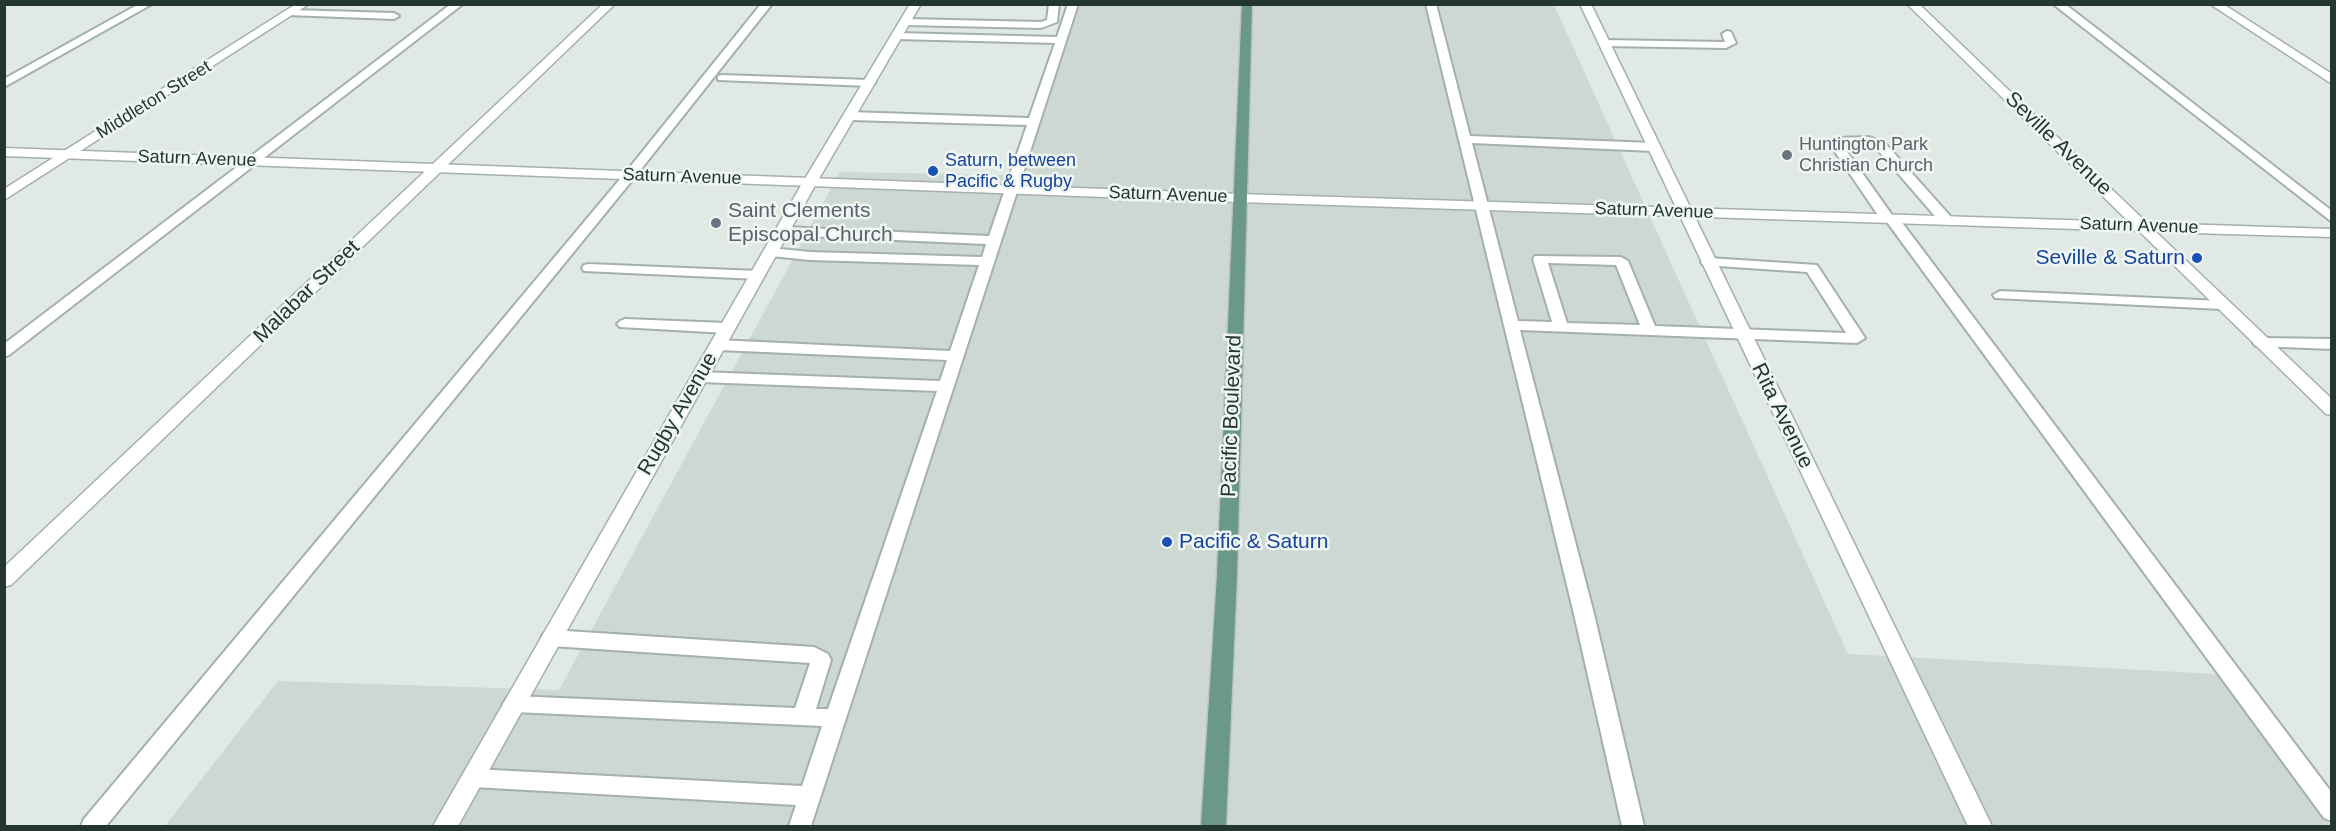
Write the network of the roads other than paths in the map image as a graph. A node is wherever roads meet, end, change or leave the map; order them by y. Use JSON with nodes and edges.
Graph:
{"nodes":[{"id":1,"x":147,"y":4,"type":"edge"},
{"id":2,"x":304,"y":4,"type":"edge"},
{"id":3,"x":458,"y":4,"type":"edge"},
{"id":4,"x":610,"y":4,"type":"edge"},
{"id":5,"x":766,"y":4,"type":"edge"},
{"id":6,"x":916,"y":4,"type":"edge"},
{"id":7,"x":1073,"y":4,"type":"edge"},
{"id":8,"x":1247,"y":4,"type":"edge"},
{"id":9,"x":1431,"y":4,"type":"edge"},
{"id":10,"x":1586,"y":4,"type":"edge"},
{"id":11,"x":1912,"y":4,"type":"edge"},
{"id":12,"x":2058,"y":4,"type":"edge"},
{"id":13,"x":2215,"y":4,"type":"edge"},
{"id":14,"x":1053,"y":7,"type":"edge"},
{"id":15,"x":291,"y":13,"type":"junction"},
{"id":16,"x":394,"y":16,"type":"dead end"},
{"id":17,"x":902,"y":29,"type":"junction"},
{"id":18,"x":1726,"y":34,"type":"dead end"},
{"id":19,"x":1061,"y":40,"type":"junction"},
{"id":20,"x":1604,"y":43,"type":"junction"},
{"id":21,"x":722,"y":78,"type":"dead end"},
{"id":22,"x":2331,"y":80,"type":"edge"},
{"id":23,"x":869,"y":83,"type":"junction"},
{"id":24,"x":4,"y":84,"type":"edge"},
{"id":25,"x":850,"y":116,"type":"junction"},
{"id":26,"x":1034,"y":122,"type":"junction"},
{"id":27,"x":1465,"y":140,"type":"junction"},
{"id":28,"x":1653,"y":147,"type":"junction"},
{"id":29,"x":4,"y":152,"type":"edge"},
{"id":30,"x":68,"y":154,"type":"junction"},
{"id":31,"x":253,"y":161,"type":"junction"},
{"id":32,"x":439,"y":167,"type":"junction"},
{"id":33,"x":630,"y":175,"type":"junction"},
{"id":34,"x":810,"y":182,"type":"junction"},
{"id":35,"x":1012,"y":189,"type":"junction"},
{"id":36,"x":4,"y":196,"type":"edge"},
{"id":37,"x":1239,"y":198,"type":"junction"},
{"id":38,"x":1481,"y":206,"type":"junction"},
{"id":39,"x":1684,"y":212,"type":"junction"},
{"id":40,"x":1890,"y":218,"type":"junction"},
{"id":41,"x":2331,"y":218,"type":"edge"},
{"id":42,"x":1946,"y":220,"type":"junction"},
{"id":43,"x":2143,"y":226,"type":"junction"},
{"id":44,"x":783,"y":231,"type":"junction"},
{"id":45,"x":2331,"y":233,"type":"edge"},
{"id":46,"x":973,"y":239,"type":"junction"},
{"id":47,"x":995,"y":240,"type":"junction"},
{"id":48,"x":771,"y":252,"type":"junction"},
{"id":49,"x":966,"y":260,"type":"junction"},
{"id":50,"x":988,"y":261,"type":"junction"},
{"id":51,"x":1708,"y":262,"type":"junction"},
{"id":52,"x":589,"y":268,"type":"dead end"},
{"id":53,"x":758,"y":275,"type":"junction"},
{"id":54,"x":2000,"y":296,"type":"dead end"},
{"id":55,"x":2222,"y":305,"type":"junction"},
{"id":56,"x":625,"y":324,"type":"dead end"},
{"id":57,"x":1511,"y":325,"type":"junction"},
{"id":58,"x":1561,"y":326,"type":"junction"},
{"id":59,"x":727,"y":328,"type":"junction"},
{"id":60,"x":1650,"y":330,"type":"junction"},
{"id":61,"x":1743,"y":333,"type":"junction"},
{"id":62,"x":2261,"y":343,"type":"junction"},
{"id":63,"x":2331,"y":344,"type":"edge"},
{"id":64,"x":718,"y":345,"type":"junction"},
{"id":65,"x":4,"y":352,"type":"edge"},
{"id":66,"x":956,"y":356,"type":"junction"},
{"id":67,"x":700,"y":377,"type":"junction"},
{"id":68,"x":947,"y":386,"type":"junction"},
{"id":69,"x":2328,"y":402,"type":"edge"},
{"id":70,"x":4,"y":580,"type":"edge"},
{"id":71,"x":551,"y":638,"type":"junction"},
{"id":72,"x":514,"y":704,"type":"junction"},
{"id":73,"x":803,"y":716,"type":"junction"},
{"id":74,"x":836,"y":718,"type":"junction"},
{"id":75,"x":472,"y":778,"type":"junction"},
{"id":76,"x":810,"y":796,"type":"junction"},
{"id":77,"x":2331,"y":811,"type":"edge"},
{"id":78,"x":92,"y":826,"type":"edge"},
{"id":79,"x":445,"y":826,"type":"edge"},
{"id":80,"x":800,"y":826,"type":"edge"},
{"id":81,"x":1213,"y":826,"type":"edge"},
{"id":82,"x":1633,"y":826,"type":"edge"},
{"id":83,"x":1980,"y":826,"type":"edge"}],
"edges":[{"from":1,"to":24,"type":"lane"},
{"from":2,"to":15,"type":"street","name":"Middleton Street"},
{"from":3,"to":31,"type":"lane"},
{"from":4,"to":32,"type":"street","name":"Malabar Street"},
{"from":5,"to":33,"type":"lane"},
{"from":6,"to":17,"type":"street","name":"Rugby Avenue"},
{"from":7,"to":19,"type":"lane"},
{"from":8,"to":37,"type":"main road","name":"Pacific Boulevard"},
{"from":9,"to":27,"type":"lane"},
{"from":10,"to":20,"type":"street","name":"Rita Avenue"},
{"from":11,"to":43,"type":"street","name":"Seville Avenue"},
{"from":12,"to":41,"type":"lane"},
{"from":13,"to":22,"type":"street"},
{"from":14,"to":17,"type":"lane"},
{"from":15,"to":16,"type":"lane"},
{"from":15,"to":30,"type":"street","name":"Middleton Street"},
{"from":17,"to":19,"type":"lane"},
{"from":17,"to":23,"type":"street","name":"Rugby Avenue"},
{"from":18,"to":20,"type":"lane"},
{"from":19,"to":26,"type":"lane"},
{"from":20,"to":28,"type":"street","name":"Rita Avenue"},
{"from":21,"to":23,"type":"lane"},
{"from":23,"to":25,"type":"street","name":"Rugby Avenue"},
{"from":25,"to":26,"type":"lane"},
{"from":25,"to":34,"type":"street","name":"Rugby Avenue"},
{"from":26,"to":35,"type":"lane"},
{"from":27,"to":28,"type":"lane"},
{"from":27,"to":38,"type":"lane"},
{"from":28,"to":39,"type":"street","name":"Rita Avenue"},
{"from":29,"to":30,"type":"street","name":"Saturn Avenue"},
{"from":30,"to":31,"type":"street","name":"Saturn Avenue"},
{"from":30,"to":36,"type":"street","name":"Middleton Street"},
{"from":31,"to":32,"type":"street","name":"Saturn Avenue"},
{"from":31,"to":65,"type":"lane"},
{"from":32,"to":33,"type":"street","name":"Saturn Avenue"},
{"from":32,"to":70,"type":"street","name":"Malabar Street"},
{"from":33,"to":34,"type":"street","name":"Saturn Avenue"},
{"from":33,"to":78,"type":"lane"},
{"from":34,"to":35,"type":"street","name":"Saturn Avenue"},
{"from":34,"to":44,"type":"street","name":"Rugby Avenue"},
{"from":35,"to":37,"type":"street","name":"Saturn Avenue"},
{"from":35,"to":47,"type":"lane"},
{"from":37,"to":38,"type":"street","name":"Saturn Avenue"},
{"from":37,"to":81,"type":"main road","name":"Pacific Boulevard"},
{"from":38,"to":39,"type":"street","name":"Saturn Avenue"},
{"from":38,"to":57,"type":"lane"},
{"from":39,"to":40,"type":"street","name":"Saturn Avenue"},
{"from":39,"to":51,"type":"street","name":"Rita Avenue"},
{"from":40,"to":42,"type":"street","name":"Saturn Avenue"},
{"from":40,"to":42,"type":"lane"},
{"from":40,"to":77,"type":"lane"},
{"from":42,"to":43,"type":"street","name":"Saturn Avenue"},
{"from":43,"to":45,"type":"street","name":"Saturn Avenue"},
{"from":43,"to":55,"type":"street","name":"Seville Avenue"},
{"from":44,"to":46,"type":"lane"},
{"from":44,"to":48,"type":"street","name":"Rugby Avenue"},
{"from":46,"to":47,"type":"lane"},
{"from":46,"to":49,"type":"lane"},
{"from":47,"to":50,"type":"lane"},
{"from":48,"to":49,"type":"lane"},
{"from":48,"to":53,"type":"street","name":"Rugby Avenue"},
{"from":49,"to":50,"type":"lane"},
{"from":50,"to":66,"type":"lane"},
{"from":51,"to":61,"type":"street","name":"Rita Avenue"},
{"from":51,"to":61,"type":"lane"},
{"from":52,"to":53,"type":"lane"},
{"from":53,"to":59,"type":"street","name":"Rugby Avenue"},
{"from":54,"to":55,"type":"lane"},
{"from":55,"to":62,"type":"street","name":"Seville Avenue"},
{"from":56,"to":59,"type":"lane"},
{"from":57,"to":58,"type":"lane"},
{"from":57,"to":82,"type":"lane"},
{"from":58,"to":60,"type":"lane"},
{"from":58,"to":60,"type":"lane"},
{"from":59,"to":64,"type":"street","name":"Rugby Avenue"},
{"from":60,"to":61,"type":"lane"},
{"from":61,"to":83,"type":"street","name":"Rita Avenue"},
{"from":62,"to":63,"type":"lane"},
{"from":62,"to":69,"type":"street","name":"Seville Avenue"},
{"from":64,"to":66,"type":"lane"},
{"from":64,"to":67,"type":"street","name":"Rugby Avenue"},
{"from":66,"to":68,"type":"lane"},
{"from":67,"to":68,"type":"lane"},
{"from":67,"to":71,"type":"street","name":"Rugby Avenue"},
{"from":68,"to":74,"type":"lane"},
{"from":71,"to":72,"type":"street","name":"Rugby Avenue"},
{"from":71,"to":73,"type":"lane"},
{"from":72,"to":73,"type":"lane"},
{"from":72,"to":75,"type":"street","name":"Rugby Avenue"},
{"from":73,"to":74,"type":"lane"},
{"from":74,"to":76,"type":"lane"},
{"from":75,"to":76,"type":"lane"},
{"from":75,"to":79,"type":"street","name":"Rugby Avenue"},
{"from":76,"to":80,"type":"lane"}]}
